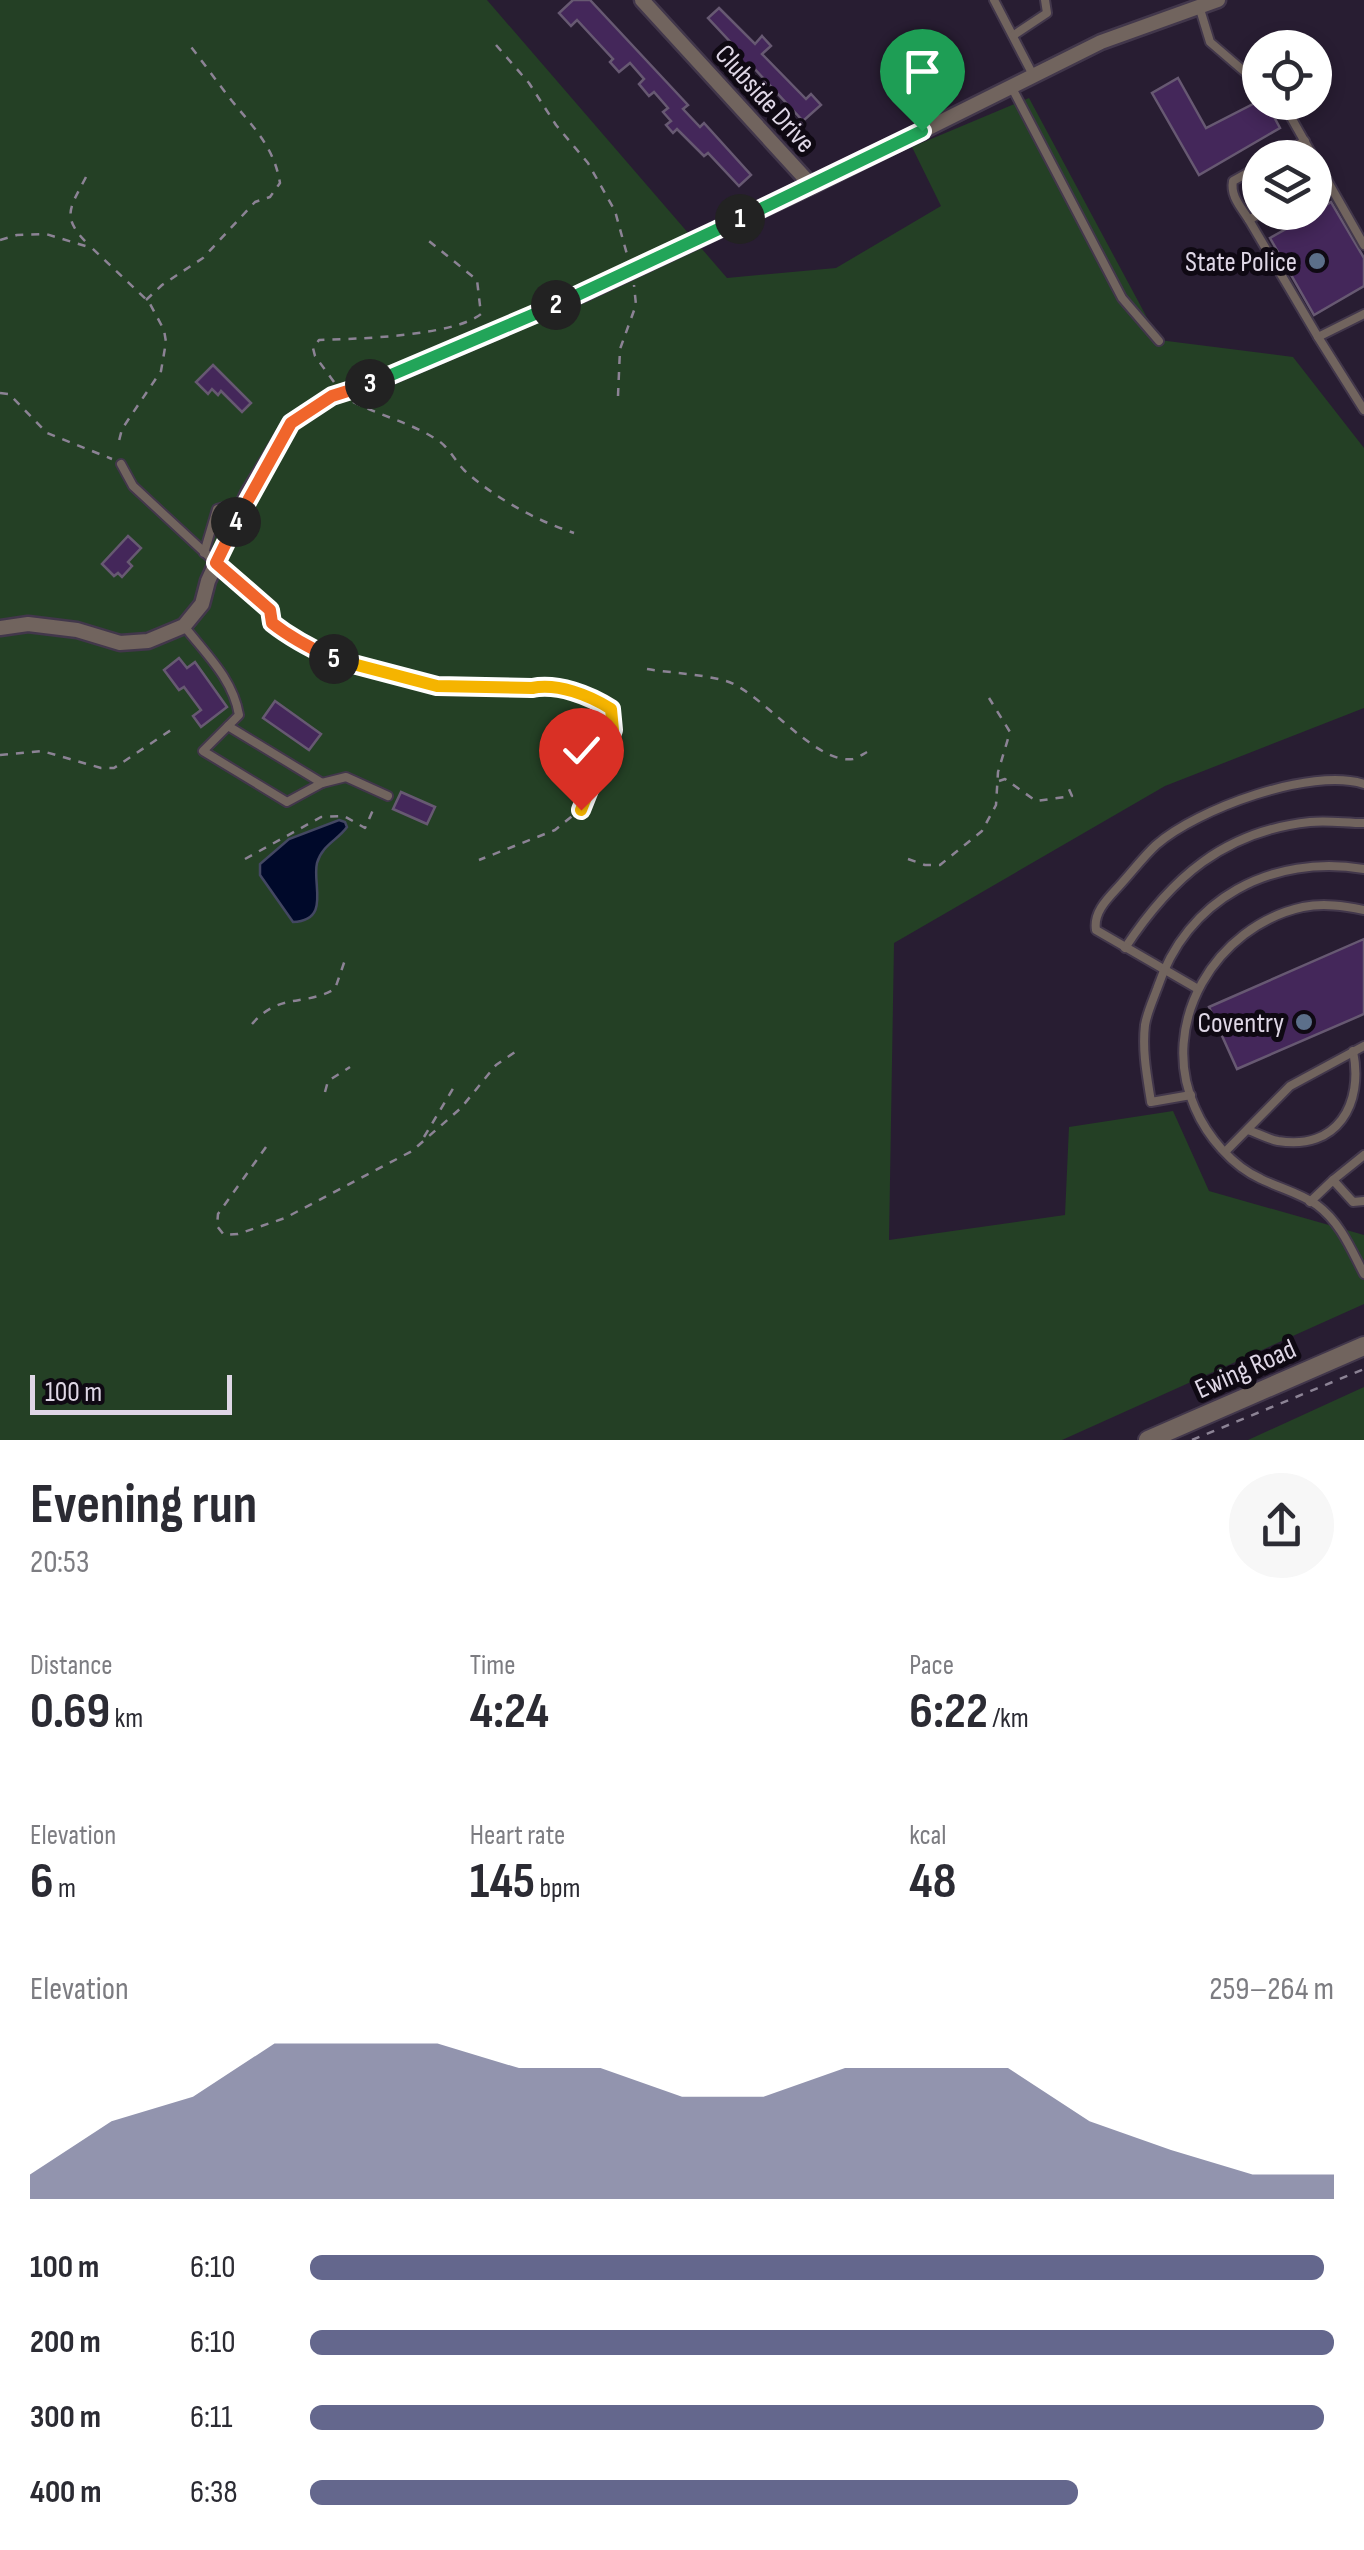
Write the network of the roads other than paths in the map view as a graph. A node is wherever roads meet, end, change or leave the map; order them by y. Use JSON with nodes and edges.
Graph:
{"nodes":[{"id":1,"x":642,"y":0,"type":"edge"},
{"id":2,"x":994,"y":0,"type":"edge"},
{"id":3,"x":1045,"y":0,"type":"edge"},
{"id":4,"x":1207,"y":2,"type":"edge"},
{"id":5,"x":1014,"y":35,"type":"junction"},
{"id":6,"x":1242,"y":70,"type":"edge"},
{"id":7,"x":1033,"y":75,"type":"junction"},
{"id":8,"x":1011,"y":86,"type":"junction"},
{"id":9,"x":1242,"y":176,"type":"edge"},
{"id":10,"x":812,"y":186,"type":"junction"},
{"id":11,"x":1332,"y":188,"type":"edge"},
{"id":12,"x":1242,"y":209,"type":"edge"},
{"id":13,"x":1255,"y":230,"type":"edge"},
{"id":14,"x":1364,"y":245,"type":"edge"},
{"id":15,"x":1361,"y":316,"type":"edge"},
{"id":16,"x":1364,"y":327,"type":"edge"},
{"id":17,"x":1318,"y":338,"type":"junction"},
{"id":18,"x":1159,"y":341,"type":"dead end"},
{"id":19,"x":1364,"y":410,"type":"edge"},
{"id":20,"x":117,"y":462,"type":"road end"},
{"id":21,"x":236,"y":521,"type":"junction"},
{"id":22,"x":204,"y":552,"type":"junction"},
{"id":23,"x":216,"y":563,"type":"junction"},
{"id":24,"x":184,"y":626,"type":"junction"},
{"id":25,"x":0,"y":628,"type":"edge"},
{"id":26,"x":228,"y":726,"type":"junction"},
{"id":27,"x":322,"y":783,"type":"junction"},
{"id":28,"x":1364,"y":784,"type":"edge"},
{"id":29,"x":388,"y":796,"type":"dead end"},
{"id":30,"x":1364,"y":823,"type":"edge"},
{"id":31,"x":1364,"y":869,"type":"edge"},
{"id":32,"x":1364,"y":910,"type":"edge"},
{"id":33,"x":1125,"y":948,"type":"junction"},
{"id":34,"x":1163,"y":970,"type":"junction"},
{"id":35,"x":1198,"y":989,"type":"junction"},
{"id":36,"x":1364,"y":1046,"type":"edge"},
{"id":37,"x":1353,"y":1050,"type":"junction"},
{"id":38,"x":1191,"y":1095,"type":"junction"},
{"id":39,"x":1248,"y":1130,"type":"junction"},
{"id":40,"x":1225,"y":1152,"type":"junction"},
{"id":41,"x":1364,"y":1155,"type":"edge"},
{"id":42,"x":1333,"y":1180,"type":"junction"},
{"id":43,"x":1364,"y":1201,"type":"edge"},
{"id":44,"x":1310,"y":1202,"type":"junction"},
{"id":45,"x":1364,"y":1274,"type":"edge"},
{"id":46,"x":1364,"y":1346,"type":"edge"},
{"id":47,"x":1148,"y":1440,"type":"edge"}],
"edges":[{"from":1,"to":10,"type":"street","name":"Clubside Drive"},
{"from":2,"to":5,"type":"lane"},
{"from":3,"to":5,"type":"lane"},
{"from":4,"to":6,"type":"lane"},
{"from":4,"to":7,"type":"street"},
{"from":5,"to":7,"type":"lane"},
{"from":7,"to":8,"type":"street"},
{"from":8,"to":10,"type":"street"},
{"from":8,"to":18,"type":"lane"},
{"from":9,"to":12,"type":"lane"},
{"from":10,"to":21,"type":"street"},
{"from":11,"to":14,"type":"lane"},
{"from":13,"to":17,"type":"lane"},
{"from":15,"to":16,"type":"lane"},
{"from":15,"to":17,"type":"lane"},
{"from":17,"to":19,"type":"lane"},
{"from":20,"to":22,"type":"lane"},
{"from":21,"to":22,"type":"lane"},
{"from":21,"to":23,"type":"street"},
{"from":22,"to":23,"type":"lane"},
{"from":23,"to":24,"type":"street"},
{"from":24,"to":25,"type":"street"},
{"from":24,"to":26,"type":"lane"},
{"from":26,"to":27,"type":"lane"},
{"from":26,"to":27,"type":"lane"},
{"from":27,"to":29,"type":"lane"},
{"from":28,"to":33,"type":"lane"},
{"from":30,"to":33,"type":"lane"},
{"from":31,"to":34,"type":"lane"},
{"from":32,"to":35,"type":"lane"},
{"from":33,"to":34,"type":"lane"},
{"from":34,"to":35,"type":"lane"},
{"from":34,"to":38,"type":"lane"},
{"from":35,"to":38,"type":"lane"},
{"from":36,"to":37,"type":"lane"},
{"from":37,"to":39,"type":"lane"},
{"from":37,"to":39,"type":"lane"},
{"from":38,"to":40,"type":"lane"},
{"from":39,"to":40,"type":"lane"},
{"from":40,"to":44,"type":"lane"},
{"from":41,"to":42,"type":"lane"},
{"from":42,"to":43,"type":"lane"},
{"from":42,"to":44,"type":"lane"},
{"from":44,"to":45,"type":"lane"},
{"from":46,"to":47,"type":"street","name":"Ewing Road"}]}
